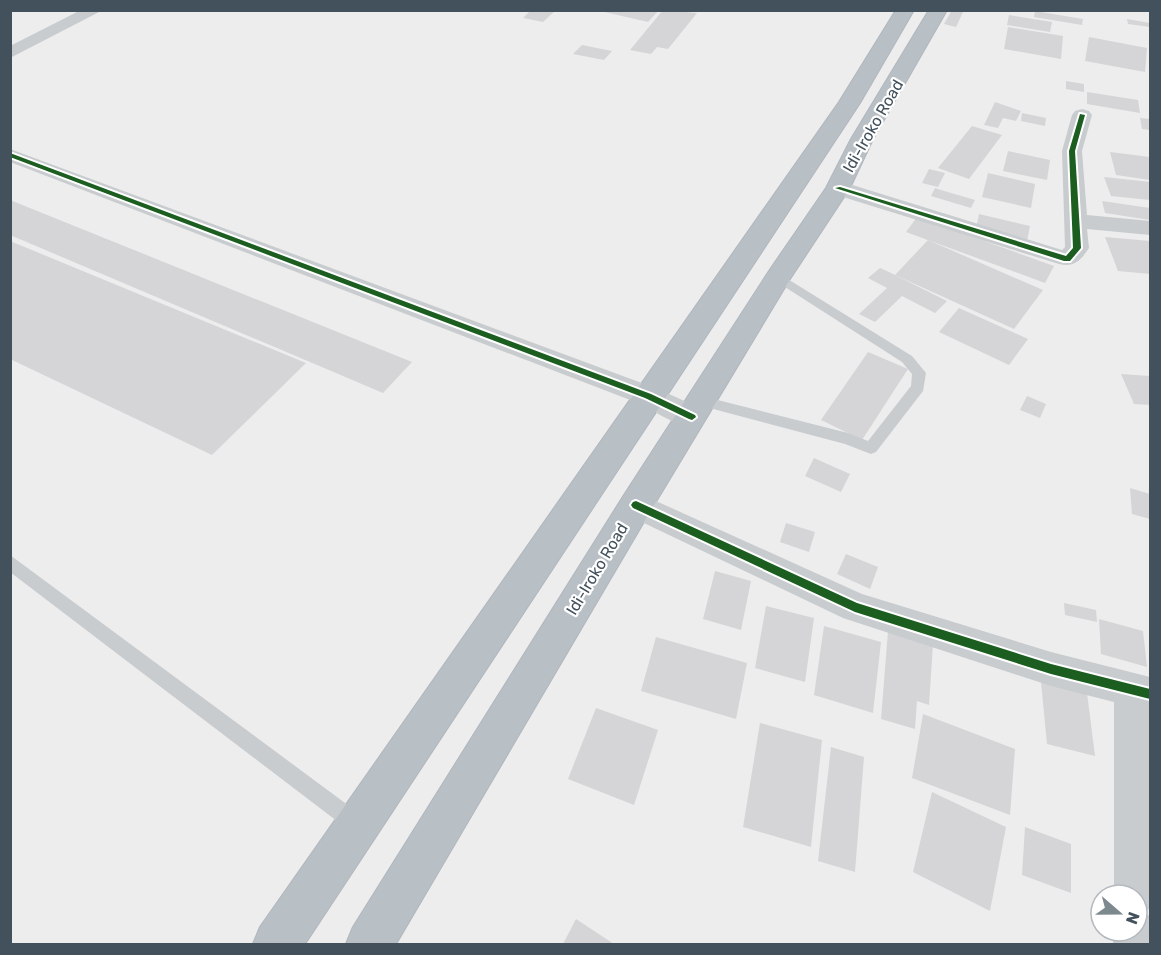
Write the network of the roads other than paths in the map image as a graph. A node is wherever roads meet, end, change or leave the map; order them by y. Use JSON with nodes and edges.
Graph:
{"nodes":[{"id":1,"x":95,"y":10,"type":"edge"},
{"id":2,"x":904,"y":10,"type":"edge"},
{"id":3,"x":938,"y":10,"type":"edge"},
{"id":4,"x":10,"y":53,"type":"edge"},
{"id":5,"x":1082,"y":115,"type":"dead end"},
{"id":6,"x":10,"y":155,"type":"edge"},
{"id":7,"x":838,"y":188,"type":"junction"},
{"id":8,"x":1075,"y":221,"type":"junction"},
{"id":9,"x":1150,"y":228,"type":"edge"},
{"id":10,"x":778,"y":277,"type":"junction"},
{"id":11,"x":648,"y":396,"type":"junction"},
{"id":12,"x":697,"y":409,"type":"junction"},
{"id":13,"x":636,"y":505,"type":"junction"},
{"id":14,"x":10,"y":562,"type":"edge"},
{"id":15,"x":1141,"y":692,"type":"edge"},
{"id":16,"x":357,"y":824,"type":"junction"},
{"id":17,"x":1135,"y":883,"type":"edge"},
{"id":18,"x":277,"y":945,"type":"edge"},
{"id":19,"x":370,"y":945,"type":"edge"}],
"edges":[{"from":1,"to":4,"type":"street"},
{"from":2,"to":11,"type":"highway"},
{"from":3,"to":7,"type":"highway","name":"Idi-Iroko Road"},
{"from":5,"to":8,"type":"street"},
{"from":6,"to":11,"type":"street"},
{"from":7,"to":8,"type":"street"},
{"from":7,"to":10,"type":"highway","name":"Idi-Iroko Road"},
{"from":8,"to":9,"type":"street"},
{"from":10,"to":12,"type":"highway","name":"Idi-Iroko Road"},
{"from":10,"to":12,"type":"lane"},
{"from":11,"to":12,"type":"street"},
{"from":11,"to":16,"type":"highway"},
{"from":12,"to":13,"type":"highway","name":"Idi-Iroko Road"},
{"from":13,"to":15,"type":"street"},
{"from":13,"to":19,"type":"highway","name":"Idi-Iroko Road"},
{"from":14,"to":16,"type":"lane"},
{"from":15,"to":17,"type":"street"},
{"from":16,"to":18,"type":"highway"}]}
